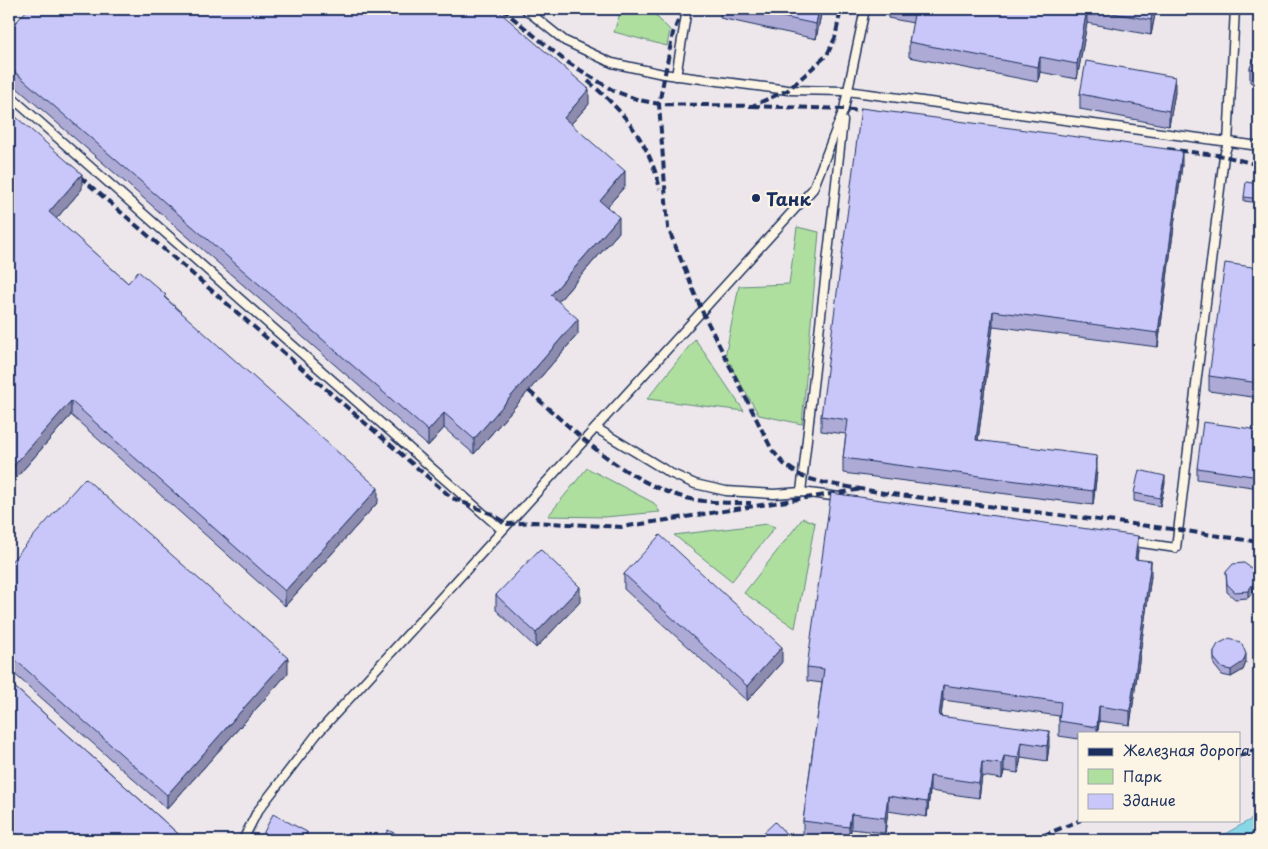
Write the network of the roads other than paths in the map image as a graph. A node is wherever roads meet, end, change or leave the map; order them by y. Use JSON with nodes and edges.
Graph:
{"nodes":[{"id":1,"x":525,"y":9,"type":"edge"},
{"id":2,"x":687,"y":9,"type":"edge"},
{"id":3,"x":865,"y":9,"type":"edge"},
{"id":4,"x":1235,"y":9,"type":"edge"},
{"id":5,"x":676,"y":76,"type":"junction"},
{"id":6,"x":847,"y":91,"type":"junction"},
{"id":7,"x":9,"y":95,"type":"edge"},
{"id":8,"x":844,"y":109,"type":"junction"},
{"id":9,"x":1228,"y":143,"type":"junction"},
{"id":10,"x":1259,"y":146,"type":"edge"},
{"id":11,"x":596,"y":428,"type":"junction"},
{"id":12,"x":801,"y":492,"type":"junction"},
{"id":13,"x":846,"y":498,"type":"edge"},
{"id":14,"x":502,"y":530,"type":"junction"},
{"id":15,"x":1118,"y":539,"type":"edge"},
{"id":16,"x":243,"y":840,"type":"edge"}],
"edges":[{"from":1,"to":5,"type":"lane"},
{"from":2,"to":5,"type":"lane"},
{"from":3,"to":6,"type":"lane"},
{"from":4,"to":9,"type":"lane"},
{"from":5,"to":6,"type":"lane"},
{"from":6,"to":8,"type":"lane"},
{"from":6,"to":9,"type":"lane"},
{"from":7,"to":14,"type":"lane"},
{"from":8,"to":11,"type":"lane"},
{"from":8,"to":12,"type":"lane"},
{"from":9,"to":10,"type":"lane"},
{"from":9,"to":15,"type":"lane"},
{"from":11,"to":12,"type":"lane"},
{"from":11,"to":14,"type":"lane"},
{"from":12,"to":13,"type":"lane"},
{"from":14,"to":16,"type":"lane"}]}
